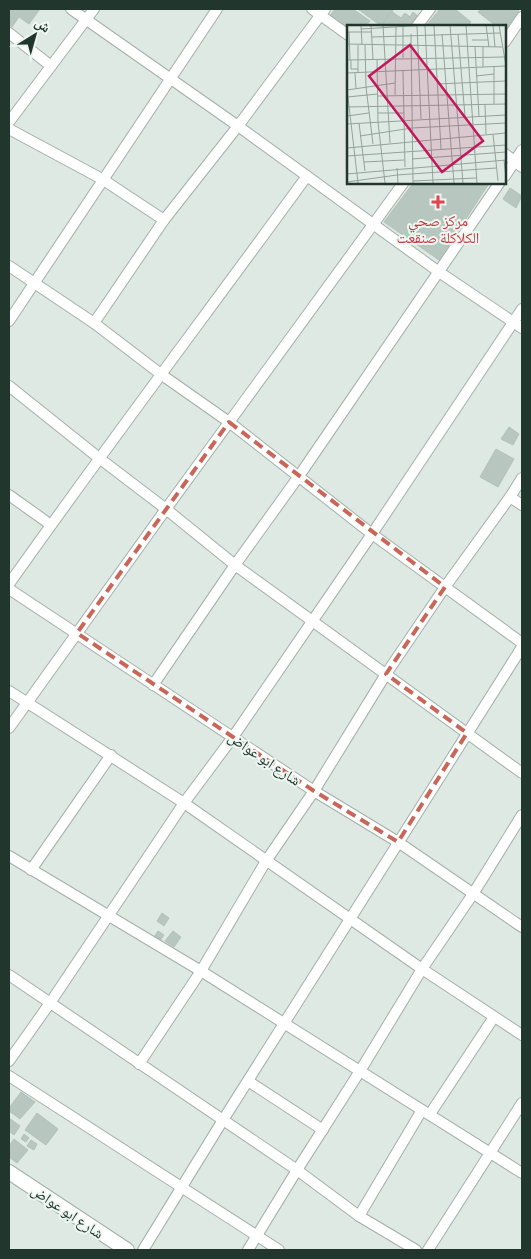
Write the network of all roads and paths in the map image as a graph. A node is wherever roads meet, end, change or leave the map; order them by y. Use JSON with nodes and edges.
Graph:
{"nodes":[{"id":1,"x":71,"y":9,"type":"edge"},
{"id":2,"x":94,"y":9,"type":"edge"},
{"id":3,"x":217,"y":9,"type":"edge"},
{"id":4,"x":430,"y":9,"type":"edge"},
{"id":5,"x":319,"y":11,"type":"edge"},
{"id":6,"x":522,"y":17,"type":"edge"},
{"id":7,"x":86,"y":19,"type":"junction"},
{"id":8,"x":418,"y":25,"type":"edge"},
{"id":9,"x":9,"y":33,"type":"edge"},
{"id":10,"x":347,"y":34,"type":"edge"},
{"id":11,"x":506,"y":41,"type":"edge"},
{"id":12,"x":51,"y":66,"type":"junction"},
{"id":13,"x":170,"y":78,"type":"junction"},
{"id":14,"x":9,"y":122,"type":"edge"},
{"id":15,"x":238,"y":126,"type":"junction"},
{"id":16,"x":9,"y":128,"type":"edge"},
{"id":17,"x":522,"y":150,"type":"edge"},
{"id":18,"x":506,"y":155,"type":"edge"},
{"id":19,"x":518,"y":165,"type":"edge"},
{"id":20,"x":506,"y":175,"type":"edge"},
{"id":21,"x":307,"y":176,"type":"junction"},
{"id":22,"x":102,"y":179,"type":"junction"},
{"id":23,"x":403,"y":184,"type":"edge"},
{"id":24,"x":499,"y":184,"type":"edge"},
{"id":25,"x":164,"y":220,"type":"junction"},
{"id":26,"x":374,"y":225,"type":"junction"},
{"id":27,"x":9,"y":266,"type":"edge"},
{"id":28,"x":439,"y":272,"type":"junction"},
{"id":29,"x":34,"y":284,"type":"junction"},
{"id":30,"x":522,"y":309,"type":"edge"},
{"id":31,"x":9,"y":321,"type":"edge"},
{"id":32,"x":513,"y":322,"type":"junction"},
{"id":33,"x":94,"y":323,"type":"junction"},
{"id":34,"x":522,"y":328,"type":"edge"},
{"id":35,"x":162,"y":375,"type":"junction"},
{"id":36,"x":9,"y":386,"type":"edge"},
{"id":37,"x":229,"y":422,"type":"junction"},
{"id":38,"x":99,"y":458,"type":"junction"},
{"id":39,"x":299,"y":476,"type":"junction"},
{"id":40,"x":522,"y":478,"type":"edge"},
{"id":41,"x":9,"y":495,"type":"edge"},
{"id":42,"x":510,"y":497,"type":"junction"},
{"id":43,"x":522,"y":505,"type":"edge"},
{"id":44,"x":166,"y":509,"type":"junction"},
{"id":45,"x":51,"y":525,"type":"junction"},
{"id":46,"x":372,"y":534,"type":"junction"},
{"id":47,"x":235,"y":565,"type":"junction"},
{"id":48,"x":9,"y":584,"type":"edge"},
{"id":49,"x":444,"y":587,"type":"junction"},
{"id":50,"x":9,"y":589,"type":"edge"},
{"id":51,"x":312,"y":622,"type":"junction"},
{"id":52,"x":77,"y":633,"type":"junction"},
{"id":53,"x":522,"y":645,"type":"edge"},
{"id":54,"x":386,"y":674,"type":"junction"},
{"id":55,"x":153,"y":685,"type":"junction"},
{"id":56,"x":9,"y":691,"type":"edge"},
{"id":57,"x":28,"y":702,"type":"junction"},
{"id":58,"x":9,"y":728,"type":"edge"},
{"id":59,"x":467,"y":732,"type":"junction"},
{"id":60,"x":233,"y":737,"type":"junction"},
{"id":61,"x":111,"y":755,"type":"junction"},
{"id":62,"x":522,"y":773,"type":"edge"},
{"id":63,"x":314,"y":791,"type":"junction"},
{"id":64,"x":184,"y":804,"type":"junction"},
{"id":65,"x":522,"y":815,"type":"edge"},
{"id":66,"x":398,"y":842,"type":"junction"},
{"id":67,"x":9,"y":856,"type":"edge"},
{"id":68,"x":266,"y":862,"type":"junction"},
{"id":69,"x":31,"y":870,"type":"junction"},
{"id":70,"x":473,"y":894,"type":"junction"},
{"id":71,"x":109,"y":916,"type":"junction"},
{"id":72,"x":351,"y":918,"type":"junction"},
{"id":73,"x":522,"y":926,"type":"edge"},
{"id":74,"x":422,"y":968,"type":"junction"},
{"id":75,"x":201,"y":971,"type":"junction"},
{"id":76,"x":9,"y":975,"type":"edge"},
{"id":77,"x":50,"y":1003,"type":"junction"},
{"id":78,"x":494,"y":1017,"type":"junction"},
{"id":79,"x":285,"y":1023,"type":"junction"},
{"id":80,"x":522,"y":1035,"type":"edge"},
{"id":81,"x":9,"y":1061,"type":"edge"},
{"id":82,"x":139,"y":1064,"type":"junction"},
{"id":83,"x":360,"y":1071,"type":"junction"},
{"id":84,"x":9,"y":1076,"type":"edge"},
{"id":85,"x":248,"y":1081,"type":"junction"},
{"id":86,"x":522,"y":1103,"type":"edge"},
{"id":87,"x":426,"y":1112,"type":"junction"},
{"id":88,"x":222,"y":1120,"type":"junction"},
{"id":89,"x":323,"y":1130,"type":"junction"},
{"id":90,"x":491,"y":1153,"type":"junction"},
{"id":91,"x":297,"y":1170,"type":"junction"},
{"id":92,"x":9,"y":1172,"type":"edge"},
{"id":93,"x":522,"y":1173,"type":"edge"},
{"id":94,"x":181,"y":1188,"type":"junction"},
{"id":95,"x":359,"y":1216,"type":"junction"},
{"id":96,"x":257,"y":1236,"type":"junction"},
{"id":97,"x":127,"y":1250,"type":"edge"},
{"id":98,"x":143,"y":1250,"type":"edge"},
{"id":99,"x":248,"y":1250,"type":"edge"},
{"id":100,"x":279,"y":1250,"type":"edge"},
{"id":101,"x":416,"y":1250,"type":"edge"},
{"id":102,"x":428,"y":1250,"type":"edge"}],
"edges":[{"from":1,"to":7,"type":"street"},
{"from":2,"to":7,"type":"street"},
{"from":3,"to":13,"type":"street"},
{"from":4,"to":8,"type":"street"},
{"from":5,"to":10,"type":"street"},
{"from":5,"to":15,"type":"street"},
{"from":6,"to":11,"type":"street"},
{"from":7,"to":12,"type":"street"},
{"from":7,"to":13,"type":"street"},
{"from":9,"to":12,"type":"street"},
{"from":12,"to":14,"type":"street"},
{"from":13,"to":15,"type":"street"},
{"from":13,"to":22,"type":"street"},
{"from":15,"to":21,"type":"street"},
{"from":15,"to":25,"type":"street"},
{"from":16,"to":22,"type":"street"},
{"from":17,"to":19,"type":"street"},
{"from":18,"to":19,"type":"street"},
{"from":19,"to":20,"type":"street"},
{"from":21,"to":26,"type":"street"},
{"from":21,"to":35,"type":"street"},
{"from":22,"to":25,"type":"street"},
{"from":22,"to":29,"type":"street"},
{"from":23,"to":26,"type":"street"},
{"from":24,"to":28,"type":"street"},
{"from":25,"to":33,"type":"street"},
{"from":26,"to":28,"type":"street"},
{"from":26,"to":37,"type":"street"},
{"from":27,"to":29,"type":"street"},
{"from":28,"to":32,"type":"street"},
{"from":28,"to":39,"type":"street"},
{"from":29,"to":31,"type":"street"},
{"from":29,"to":33,"type":"street"},
{"from":30,"to":32,"type":"street"},
{"from":32,"to":34,"type":"street"},
{"from":32,"to":46,"type":"street"},
{"from":33,"to":35,"type":"street"},
{"from":35,"to":37,"type":"street"},
{"from":35,"to":38,"type":"street"},
{"from":36,"to":38,"type":"street"},
{"from":37,"to":39,"type":"street"},
{"from":37,"to":44,"type":"street"},
{"from":38,"to":44,"type":"street"},
{"from":38,"to":45,"type":"street"},
{"from":39,"to":46,"type":"street"},
{"from":39,"to":47,"type":"street"},
{"from":40,"to":42,"type":"street"},
{"from":41,"to":45,"type":"street"},
{"from":42,"to":43,"type":"street"},
{"from":42,"to":49,"type":"street"},
{"from":44,"to":47,"type":"street"},
{"from":44,"to":52,"type":"street"},
{"from":45,"to":48,"type":"street"},
{"from":46,"to":49,"type":"street"},
{"from":46,"to":51,"type":"street"},
{"from":47,"to":51,"type":"street"},
{"from":47,"to":55,"type":"street"},
{"from":49,"to":53,"type":"street"},
{"from":49,"to":54,"type":"street"},
{"from":50,"to":52,"type":"street","name":"شارع ابو عواض"},
{"from":51,"to":54,"type":"street"},
{"from":51,"to":60,"type":"street"},
{"from":52,"to":55,"type":"street","name":"شارع ابو عواض"},
{"from":52,"to":57,"type":"street"},
{"from":53,"to":59,"type":"street"},
{"from":54,"to":59,"type":"street"},
{"from":54,"to":63,"type":"street"},
{"from":55,"to":60,"type":"street","name":"شارع ابو عواض"},
{"from":56,"to":57,"type":"street"},
{"from":57,"to":58,"type":"street"},
{"from":57,"to":61,"type":"street"},
{"from":59,"to":62,"type":"street"},
{"from":59,"to":66,"type":"street"},
{"from":60,"to":63,"type":"street","name":"شارع ابو عواض"},
{"from":60,"to":64,"type":"street"},
{"from":61,"to":64,"type":"street"},
{"from":61,"to":69,"type":"street"},
{"from":63,"to":66,"type":"street","name":"شارع ابو عواض"},
{"from":63,"to":68,"type":"street"},
{"from":64,"to":68,"type":"street"},
{"from":64,"to":71,"type":"street"},
{"from":65,"to":70,"type":"street"},
{"from":66,"to":70,"type":"street","name":"شارع ابو عواض"},
{"from":66,"to":72,"type":"street"},
{"from":67,"to":69,"type":"street"},
{"from":68,"to":72,"type":"street"},
{"from":68,"to":75,"type":"street"},
{"from":69,"to":71,"type":"street"},
{"from":70,"to":73,"type":"street","name":"شارع ابو عواض"},
{"from":70,"to":74,"type":"street"},
{"from":71,"to":75,"type":"street"},
{"from":71,"to":77,"type":"street"},
{"from":72,"to":74,"type":"street"},
{"from":72,"to":79,"type":"street"},
{"from":74,"to":78,"type":"street"},
{"from":74,"to":83,"type":"street"},
{"from":75,"to":79,"type":"street"},
{"from":75,"to":82,"type":"street"},
{"from":76,"to":77,"type":"street"},
{"from":77,"to":81,"type":"street"},
{"from":77,"to":82,"type":"street"},
{"from":78,"to":80,"type":"street"},
{"from":78,"to":87,"type":"street"},
{"from":79,"to":83,"type":"street"},
{"from":79,"to":85,"type":"street"},
{"from":82,"to":88,"type":"street"},
{"from":83,"to":87,"type":"street"},
{"from":83,"to":89,"type":"street"},
{"from":84,"to":94,"type":"street"},
{"from":85,"to":88,"type":"street"},
{"from":85,"to":89,"type":"street"},
{"from":86,"to":90,"type":"street"},
{"from":87,"to":90,"type":"street"},
{"from":87,"to":95,"type":"street"},
{"from":88,"to":91,"type":"street"},
{"from":88,"to":94,"type":"street"},
{"from":89,"to":91,"type":"street"},
{"from":90,"to":93,"type":"street"},
{"from":90,"to":102,"type":"street"},
{"from":91,"to":95,"type":"street"},
{"from":91,"to":96,"type":"street"},
{"from":92,"to":97,"type":"street","name":"شارع ابو عواض"},
{"from":94,"to":96,"type":"street"},
{"from":94,"to":98,"type":"street"},
{"from":95,"to":101,"type":"street"},
{"from":96,"to":99,"type":"street"},
{"from":96,"to":100,"type":"street"}]}
